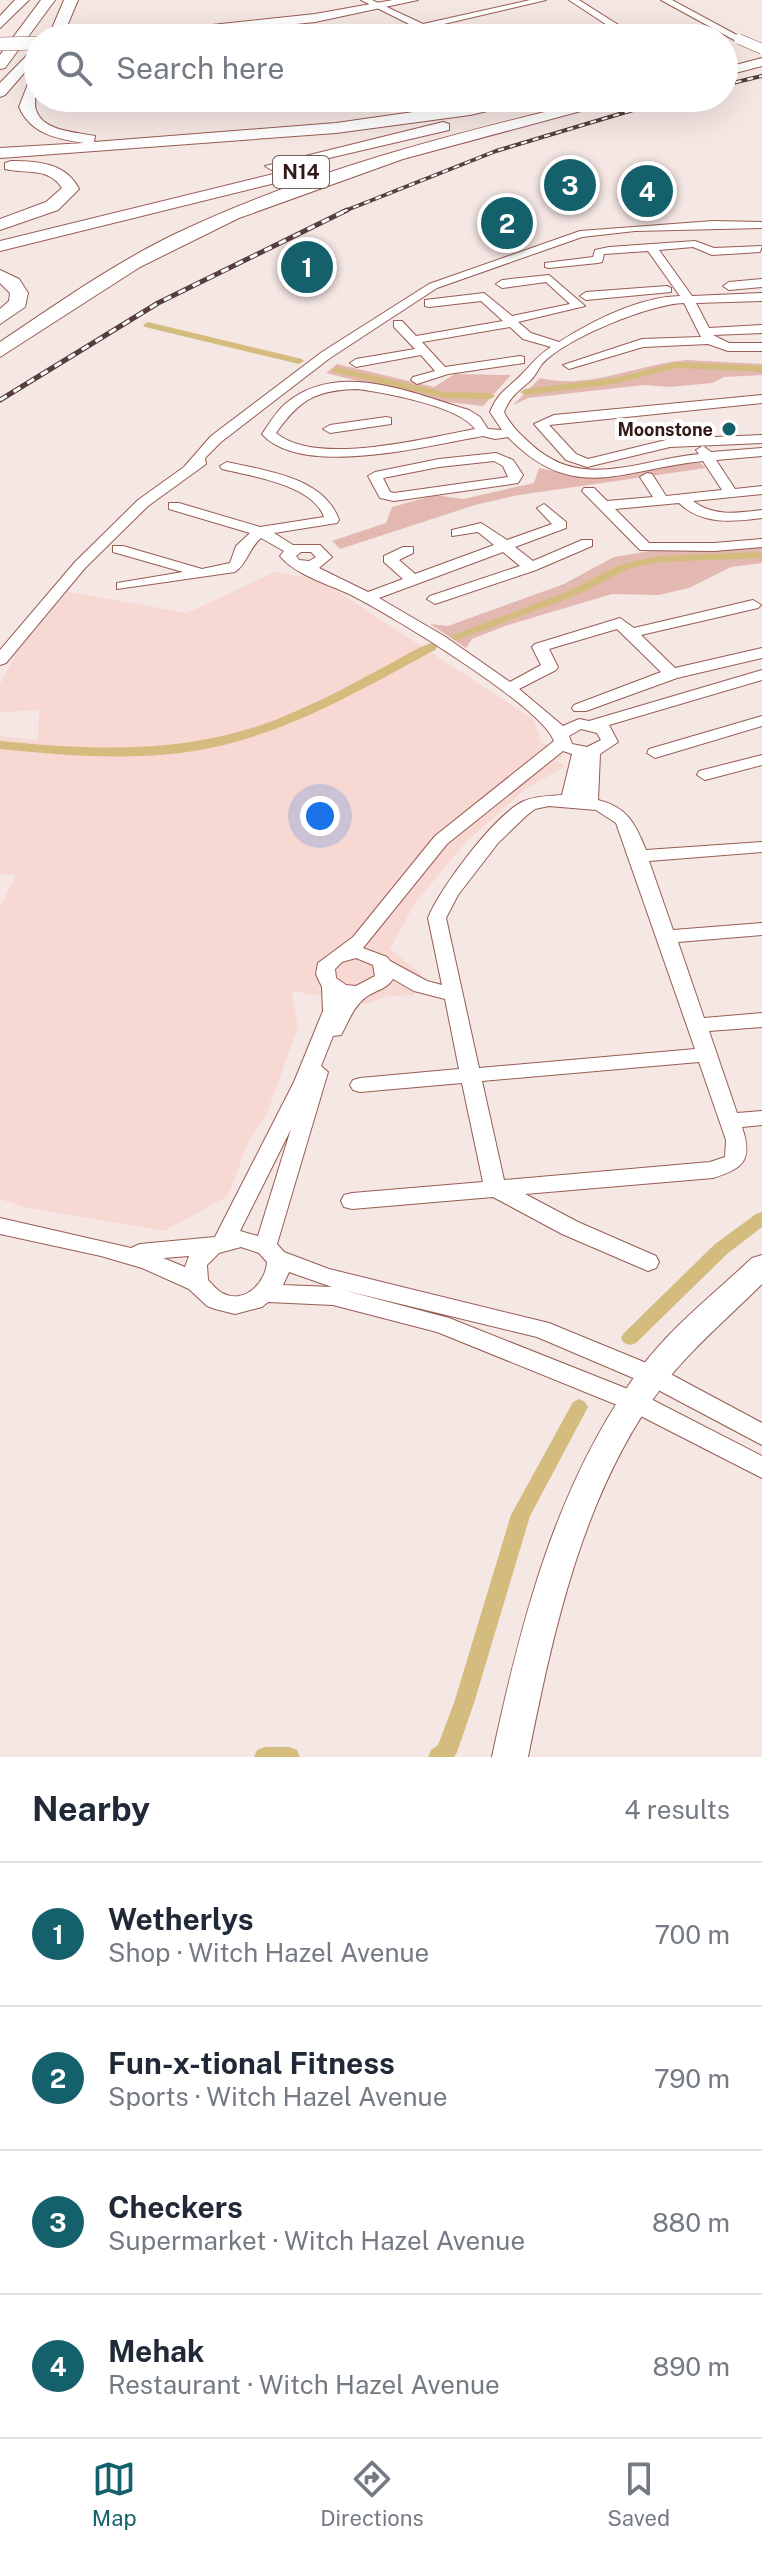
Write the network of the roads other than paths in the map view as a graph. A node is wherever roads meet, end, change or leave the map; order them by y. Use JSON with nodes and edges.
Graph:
{"nodes":[{"id":1,"x":22,"y":0,"type":"edge"},
{"id":2,"x":28,"y":0,"type":"edge"},
{"id":3,"x":48,"y":0,"type":"edge"},
{"id":4,"x":71,"y":0,"type":"edge"},
{"id":5,"x":403,"y":0,"type":"edge"},
{"id":6,"x":412,"y":0,"type":"edge"},
{"id":7,"x":542,"y":0,"type":"edge"},
{"id":8,"x":573,"y":0,"type":"edge"},
{"id":9,"x":665,"y":0,"type":"edge"},
{"id":10,"x":373,"y":4,"type":"edge"},
{"id":11,"x":0,"y":24,"type":"edge"},
{"id":12,"x":30,"y":24,"type":"edge"},
{"id":13,"x":55,"y":24,"type":"edge"},
{"id":14,"x":61,"y":24,"type":"edge"},
{"id":15,"x":265,"y":24,"type":"edge"},
{"id":16,"x":416,"y":24,"type":"edge"},
{"id":17,"x":441,"y":24,"type":"edge"},
{"id":18,"x":613,"y":24,"type":"edge"},
{"id":19,"x":711,"y":24,"type":"edge"},
{"id":20,"x":24,"y":32,"type":"edge"},
{"id":21,"x":0,"y":38,"type":"edge"},
{"id":22,"x":738,"y":38,"type":"edge"},
{"id":23,"x":0,"y":44,"type":"edge"},
{"id":24,"x":24,"y":45,"type":"edge"},
{"id":25,"x":762,"y":49,"type":"edge"},
{"id":26,"x":738,"y":55,"type":"edge"},
{"id":27,"x":762,"y":61,"type":"edge"},
{"id":28,"x":24,"y":63,"type":"edge"},
{"id":29,"x":0,"y":65,"type":"edge"},
{"id":30,"x":738,"y":67,"type":"edge"},
{"id":31,"x":0,"y":92,"type":"edge"},
{"id":32,"x":31,"y":112,"type":"edge"},
{"id":33,"x":457,"y":112,"type":"edge"},
{"id":34,"x":507,"y":112,"type":"edge"},
{"id":35,"x":545,"y":112,"type":"edge"},
{"id":36,"x":569,"y":112,"type":"edge"},
{"id":37,"x":446,"y":114,"type":"junction"},
{"id":38,"x":0,"y":153,"type":"edge"},
{"id":39,"x":0,"y":166,"type":"edge"},
{"id":40,"x":0,"y":225,"type":"edge"},
{"id":41,"x":762,"y":225,"type":"edge"},
{"id":42,"x":0,"y":232,"type":"edge"},
{"id":43,"x":0,"y":246,"type":"edge"},
{"id":44,"x":651,"y":247,"type":"junction"},
{"id":45,"x":760,"y":249,"type":"dead end"},
{"id":46,"x":549,"y":265,"type":"dead end"},
{"id":47,"x":0,"y":275,"type":"edge"},
{"id":48,"x":762,"y":283,"type":"edge"},
{"id":49,"x":502,"y":284,"type":"dead end"},
{"id":50,"x":684,"y":294,"type":"junction"},
{"id":51,"x":586,"y":296,"type":"dead end"},
{"id":52,"x":762,"y":297,"type":"edge"},
{"id":53,"x":429,"y":303,"type":"dead end"},
{"id":54,"x":0,"y":318,"type":"edge"},
{"id":55,"x":511,"y":322,"type":"junction"},
{"id":56,"x":398,"y":324,"type":"dead end"},
{"id":57,"x":762,"y":329,"type":"edge"},
{"id":58,"x":707,"y":336,"type":"junction"},
{"id":59,"x":414,"y":340,"type":"junction"},
{"id":60,"x":560,"y":346,"type":"junction"},
{"id":61,"x":762,"y":347,"type":"edge"},
{"id":62,"x":0,"y":351,"type":"edge"},
{"id":63,"x":424,"y":351,"type":"junction"},
{"id":64,"x":520,"y":360,"type":"dead end"},
{"id":65,"x":356,"y":363,"type":"dead end"},
{"id":66,"x":569,"y":365,"type":"dead end"},
{"id":67,"x":442,"y":371,"type":"junction"},
{"id":68,"x":417,"y":380,"type":"dead end"},
{"id":69,"x":762,"y":399,"type":"edge"},
{"id":70,"x":386,"y":421,"type":"dead end"},
{"id":71,"x":358,"y":425,"type":"junction"},
{"id":72,"x":330,"y":429,"type":"dead end"},
{"id":73,"x":718,"y":429,"type":"dead end"},
{"id":74,"x":483,"y":432,"type":"junction"},
{"id":75,"x":512,"y":432,"type":"junction"},
{"id":76,"x":662,"y":434,"type":"dead end"},
{"id":77,"x":693,"y":436,"type":"junction"},
{"id":78,"x":762,"y":439,"type":"edge"},
{"id":79,"x":424,"y":441,"type":"junction"},
{"id":80,"x":372,"y":448,"type":"junction"},
{"id":81,"x":762,"y":452,"type":"edge"},
{"id":82,"x":708,"y":457,"type":"junction"},
{"id":83,"x":439,"y":463,"type":"junction"},
{"id":84,"x":227,"y":466,"type":"dead end"},
{"id":85,"x":647,"y":477,"type":"dead end"},
{"id":86,"x":762,"y":490,"type":"edge"},
{"id":87,"x":589,"y":491,"type":"dead end"},
{"id":88,"x":730,"y":492,"type":"junction"},
{"id":89,"x":682,"y":498,"type":"junction"},
{"id":90,"x":662,"y":500,"type":"junction"},
{"id":91,"x":143,"y":503,"type":"junction"},
{"id":92,"x":174,"y":506,"type":"dead end"},
{"id":93,"x":604,"y":506,"type":"junction"},
{"id":94,"x":544,"y":508,"type":"dead end"},
{"id":95,"x":756,"y":515,"type":"edge"},
{"id":96,"x":260,"y":531,"type":"junction"},
{"id":97,"x":457,"y":533,"type":"dead end"},
{"id":98,"x":762,"y":540,"type":"edge"},
{"id":99,"x":587,"y":543,"type":"dead end"},
{"id":100,"x":505,"y":546,"type":"junction"},
{"id":101,"x":118,"y":549,"type":"dead end"},
{"id":102,"x":292,"y":550,"type":"junction"},
{"id":103,"x":408,"y":550,"type":"dead end"},
{"id":104,"x":323,"y":560,"type":"junction"},
{"id":105,"x":302,"y":566,"type":"junction"},
{"id":106,"x":531,"y":567,"type":"junction"},
{"id":107,"x":205,"y":573,"type":"junction"},
{"id":108,"x":331,"y":578,"type":"junction"},
{"id":109,"x":411,"y":578,"type":"junction"},
{"id":110,"x":122,"y":586,"type":"dead end"},
{"id":111,"x":367,"y":597,"type":"junction"},
{"id":112,"x":435,"y":599,"type":"dead end"},
{"id":113,"x":759,"y":604,"type":"edge"},
{"id":114,"x":632,"y":633,"type":"junction"},
{"id":115,"x":0,"y":644,"type":"edge"},
{"id":116,"x":762,"y":653,"type":"edge"},
{"id":117,"x":0,"y":660,"type":"edge"},
{"id":118,"x":672,"y":674,"type":"junction"},
{"id":119,"x":759,"y":679,"type":"edge"},
{"id":120,"x":508,"y":689,"type":"junction"},
{"id":121,"x":541,"y":715,"type":"junction"},
{"id":122,"x":627,"y":717,"type":"junction"},
{"id":123,"x":584,"y":719,"type":"junction"},
{"id":124,"x":762,"y":721,"type":"edge"},
{"id":125,"x":609,"y":735,"type":"junction"},
{"id":126,"x":574,"y":746,"type":"junction"},
{"id":127,"x":655,"y":753,"type":"dead end"},
{"id":128,"x":762,"y":760,"type":"edge"},
{"id":129,"x":705,"y":775,"type":"dead end"},
{"id":130,"x":579,"y":803,"type":"junction"},
{"id":131,"x":762,"y":847,"type":"edge"},
{"id":132,"x":638,"y":856,"type":"junction"},
{"id":133,"x":762,"y":929,"type":"edge"},
{"id":134,"x":372,"y":932,"type":"junction"},
{"id":135,"x":664,"y":937,"type":"junction"},
{"id":136,"x":345,"y":954,"type":"junction"},
{"id":137,"x":379,"y":961,"type":"junction"},
{"id":138,"x":332,"y":986,"type":"junction"},
{"id":139,"x":421,"y":986,"type":"junction"},
{"id":140,"x":368,"y":989,"type":"junction"},
{"id":141,"x":451,"y":994,"type":"junction"},
{"id":142,"x":762,"y":1020,"type":"edge"},
{"id":143,"x":695,"y":1026,"type":"junction"},
{"id":144,"x":705,"y":1055,"type":"junction"},
{"id":145,"x":468,"y":1076,"type":"junction"},
{"id":146,"x":360,"y":1085,"type":"dead end"},
{"id":147,"x":762,"y":1118,"type":"edge"},
{"id":148,"x":729,"y":1121,"type":"junction"},
{"id":149,"x":495,"y":1188,"type":"junction"},
{"id":150,"x":352,"y":1201,"type":"dead end"},
{"id":151,"x":0,"y":1226,"type":"edge"},
{"id":152,"x":218,"y":1243,"type":"junction"},
{"id":153,"x":126,"y":1252,"type":"junction"},
{"id":154,"x":271,"y":1252,"type":"junction"},
{"id":155,"x":648,"y":1262,"type":"dead end"},
{"id":156,"x":762,"y":1266,"type":"edge"},
{"id":157,"x":197,"y":1283,"type":"junction"},
{"id":158,"x":268,"y":1293,"type":"junction"},
{"id":159,"x":644,"y":1389,"type":"junction"},
{"id":160,"x":762,"y":1435,"type":"edge"},
{"id":161,"x":762,"y":1468,"type":"edge"},
{"id":162,"x":510,"y":1757,"type":"edge"}],
"edges":[{"from":1,"to":11,"type":"highway"},
{"from":2,"to":21,"type":"highway"},
{"from":3,"to":12,"type":"highway"},
{"from":4,"to":13,"type":"highway"},
{"from":4,"to":14,"type":"highway"},
{"from":5,"to":10,"type":"main road"},
{"from":6,"to":10,"type":"main road"},
{"from":7,"to":17,"type":"street"},
{"from":8,"to":18,"type":"street"},
{"from":9,"to":19,"type":"street","bridge":true},
{"from":10,"to":15,"type":"main road"},
{"from":10,"to":16,"type":"street"},
{"from":20,"to":29,"type":"highway"},
{"from":22,"to":25,"type":"street","bridge":true},
{"from":23,"to":24,"type":"main road","bridge":true},
{"from":25,"to":26,"type":"highway"},
{"from":27,"to":30,"type":"highway"},
{"from":28,"to":31,"type":"highway"},
{"from":32,"to":37,"type":"highway"},
{"from":33,"to":37,"type":"highway"},
{"from":34,"to":42,"type":"highway","number":"N14"},
{"from":35,"to":43,"type":"highway","number":"N14"},
{"from":36,"to":62,"type":"highway"},
{"from":37,"to":38,"type":"highway"},
{"from":39,"to":40,"type":"highway"},
{"from":41,"to":91,"type":"street"},
{"from":44,"to":45,"type":"street"},
{"from":44,"to":46,"type":"street"},
{"from":44,"to":50,"type":"street"},
{"from":47,"to":54,"type":"highway"},
{"from":48,"to":50,"type":"street"},
{"from":49,"to":55,"type":"street"},
{"from":50,"to":51,"type":"street"},
{"from":50,"to":52,"type":"street"},
{"from":50,"to":58,"type":"street"},
{"from":50,"to":60,"type":"street"},
{"from":53,"to":55,"type":"street"},
{"from":55,"to":59,"type":"street"},
{"from":55,"to":60,"type":"street"},
{"from":56,"to":59,"type":"street"},
{"from":57,"to":58,"type":"street"},
{"from":58,"to":61,"type":"street"},
{"from":58,"to":66,"type":"street"},
{"from":59,"to":63,"type":"street"},
{"from":60,"to":75,"type":"street"},
{"from":63,"to":65,"type":"street"},
{"from":63,"to":67,"type":"street"},
{"from":64,"to":67,"type":"street"},
{"from":67,"to":68,"type":"street"},
{"from":69,"to":77,"type":"street"},
{"from":70,"to":71,"type":"street"},
{"from":71,"to":72,"type":"street"},
{"from":71,"to":80,"type":"street"},
{"from":73,"to":77,"type":"street"},
{"from":74,"to":75,"type":"street"},
{"from":74,"to":79,"type":"street"},
{"from":74,"to":80,"type":"street"},
{"from":75,"to":82,"type":"street"},
{"from":76,"to":77,"type":"street"},
{"from":77,"to":78,"type":"street"},
{"from":77,"to":82,"type":"street"},
{"from":79,"to":80,"type":"street"},
{"from":79,"to":83,"type":"street"},
{"from":81,"to":82,"type":"street"},
{"from":82,"to":88,"type":"street"},
{"from":83,"to":83,"type":"street"},
{"from":84,"to":96,"type":"street"},
{"from":85,"to":90,"type":"street"},
{"from":86,"to":88,"type":"street"},
{"from":87,"to":93,"type":"street"},
{"from":88,"to":89,"type":"street"},
{"from":89,"to":90,"type":"street"},
{"from":89,"to":95,"type":"street"},
{"from":90,"to":93,"type":"street"},
{"from":91,"to":115,"type":"street"},
{"from":91,"to":117,"type":"street"},
{"from":92,"to":96,"type":"street"},
{"from":93,"to":98,"type":"street"},
{"from":94,"to":100,"type":"street"},
{"from":95,"to":98,"type":"street"},
{"from":96,"to":102,"type":"street"},
{"from":96,"to":107,"type":"street"},
{"from":97,"to":100,"type":"street"},
{"from":99,"to":106,"type":"street"},
{"from":100,"to":106,"type":"street"},
{"from":100,"to":109,"type":"street"},
{"from":101,"to":107,"type":"street"},
{"from":102,"to":104,"type":"street"},
{"from":102,"to":105,"type":"street"},
{"from":103,"to":109,"type":"street"},
{"from":104,"to":105,"type":"street"},
{"from":104,"to":108,"type":"street"},
{"from":105,"to":108,"type":"street"},
{"from":106,"to":112,"type":"street"},
{"from":107,"to":110,"type":"street"},
{"from":108,"to":111,"type":"street"},
{"from":109,"to":111,"type":"street"},
{"from":111,"to":120,"type":"street"},
{"from":113,"to":114,"type":"street"},
{"from":114,"to":118,"type":"street"},
{"from":114,"to":120,"type":"street"},
{"from":116,"to":118,"type":"street"},
{"from":118,"to":123,"type":"street"},
{"from":119,"to":122,"type":"street"},
{"from":120,"to":121,"type":"street"},
{"from":121,"to":123,"type":"street"},
{"from":121,"to":126,"type":"street"},
{"from":122,"to":123,"type":"street"},
{"from":122,"to":125,"type":"street"},
{"from":123,"to":125,"type":"street"},
{"from":123,"to":126,"type":"street"},
{"from":124,"to":127,"type":"street"},
{"from":125,"to":126,"type":"street"},
{"from":126,"to":130,"type":"street"},
{"from":126,"to":134,"type":"street"},
{"from":128,"to":129,"type":"street"},
{"from":130,"to":132,"type":"street"},
{"from":130,"to":141,"type":"street"},
{"from":131,"to":132,"type":"street"},
{"from":132,"to":135,"type":"street"},
{"from":133,"to":135,"type":"street"},
{"from":134,"to":136,"type":"street"},
{"from":134,"to":137,"type":"street"},
{"from":135,"to":143,"type":"street"},
{"from":136,"to":137,"type":"street"},
{"from":136,"to":138,"type":"street"},
{"from":137,"to":139,"type":"street"},
{"from":137,"to":140,"type":"street"},
{"from":138,"to":140,"type":"street"},
{"from":138,"to":152,"type":"street"},
{"from":139,"to":140,"type":"street"},
{"from":139,"to":141,"type":"street"},
{"from":140,"to":154,"type":"street"},
{"from":141,"to":145,"type":"street"},
{"from":142,"to":143,"type":"street"},
{"from":143,"to":144,"type":"street"},
{"from":144,"to":145,"type":"street"},
{"from":144,"to":148,"type":"street"},
{"from":145,"to":146,"type":"street"},
{"from":145,"to":149,"type":"street"},
{"from":147,"to":148,"type":"street"},
{"from":148,"to":149,"type":"street"},
{"from":149,"to":150,"type":"street"},
{"from":149,"to":155,"type":"street"},
{"from":151,"to":153,"type":"street"},
{"from":152,"to":153,"type":"street"},
{"from":152,"to":154,"type":"street"},
{"from":152,"to":157,"type":"street"},
{"from":153,"to":157,"type":"street"},
{"from":154,"to":158,"type":"street"},
{"from":154,"to":159,"type":"street"},
{"from":156,"to":159,"type":"main road"},
{"from":157,"to":158,"type":"street"},
{"from":158,"to":159,"type":"street"},
{"from":159,"to":160,"type":"street"},
{"from":159,"to":161,"type":"street"},
{"from":159,"to":162,"type":"main road"}]}
